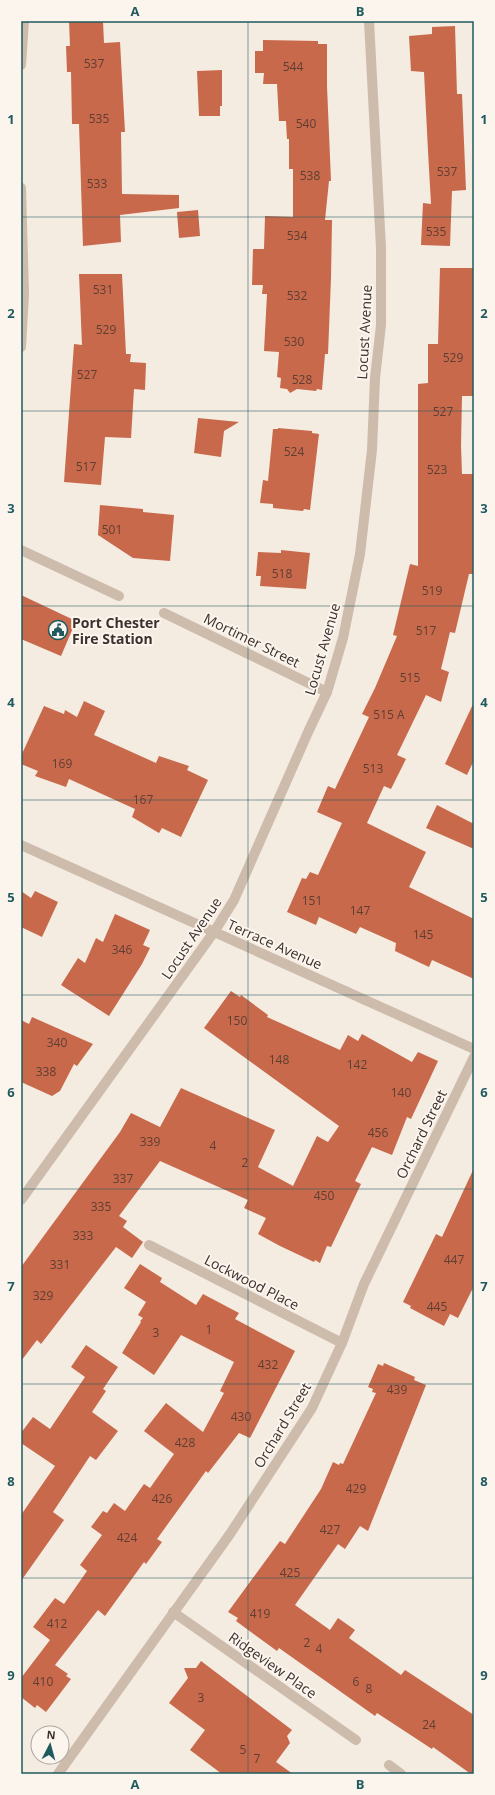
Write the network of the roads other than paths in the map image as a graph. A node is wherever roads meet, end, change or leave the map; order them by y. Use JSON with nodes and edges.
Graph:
{"nodes":[{"id":1,"x":24,"y":21,"type":"edge"},
{"id":2,"x":369,"y":21,"type":"edge"},
{"id":3,"x":21,"y":65,"type":"edge"},
{"id":4,"x":21,"y":188,"type":"edge"},
{"id":5,"x":21,"y":347,"type":"edge"},
{"id":6,"x":21,"y":550,"type":"edge"},
{"id":7,"x":119,"y":596,"type":"dead end"},
{"id":8,"x":164,"y":613,"type":"dead end"},
{"id":9,"x":327,"y":692,"type":"junction"},
{"id":10,"x":21,"y":845,"type":"edge"},
{"id":11,"x":214,"y":932,"type":"junction"},
{"id":12,"x":474,"y":1049,"type":"edge"},
{"id":13,"x":474,"y":1057,"type":"edge"},
{"id":14,"x":21,"y":1200,"type":"edge"},
{"id":15,"x":149,"y":1245,"type":"dead end"},
{"id":16,"x":342,"y":1343,"type":"junction"},
{"id":17,"x":173,"y":1612,"type":"junction"},
{"id":18,"x":356,"y":1740,"type":"dead end"},
{"id":19,"x":389,"y":1765,"type":"dead end"},
{"id":20,"x":58,"y":1774,"type":"edge"},
{"id":21,"x":401,"y":1774,"type":"edge"}],
"edges":[{"from":1,"to":3,"type":"street"},
{"from":2,"to":9,"type":"street","name":"Locust Avenue"},
{"from":4,"to":5,"type":"street"},
{"from":6,"to":7,"type":"street"},
{"from":8,"to":9,"type":"street","name":"Mortimer Street"},
{"from":9,"to":11,"type":"street","name":"Locust Avenue"},
{"from":10,"to":11,"type":"street","name":"Terrace Avenue"},
{"from":11,"to":12,"type":"street","name":"Terrace Avenue"},
{"from":11,"to":14,"type":"street","name":"Locust Avenue"},
{"from":13,"to":16,"type":"street","name":"Orchard Street"},
{"from":15,"to":16,"type":"street","name":"Lockwood Place"},
{"from":16,"to":17,"type":"street","name":"Orchard Street"},
{"from":17,"to":18,"type":"street","name":"Ridgeview Place"},
{"from":17,"to":20,"type":"street","name":"Orchard Street"},
{"from":19,"to":21,"type":"street"}]}
